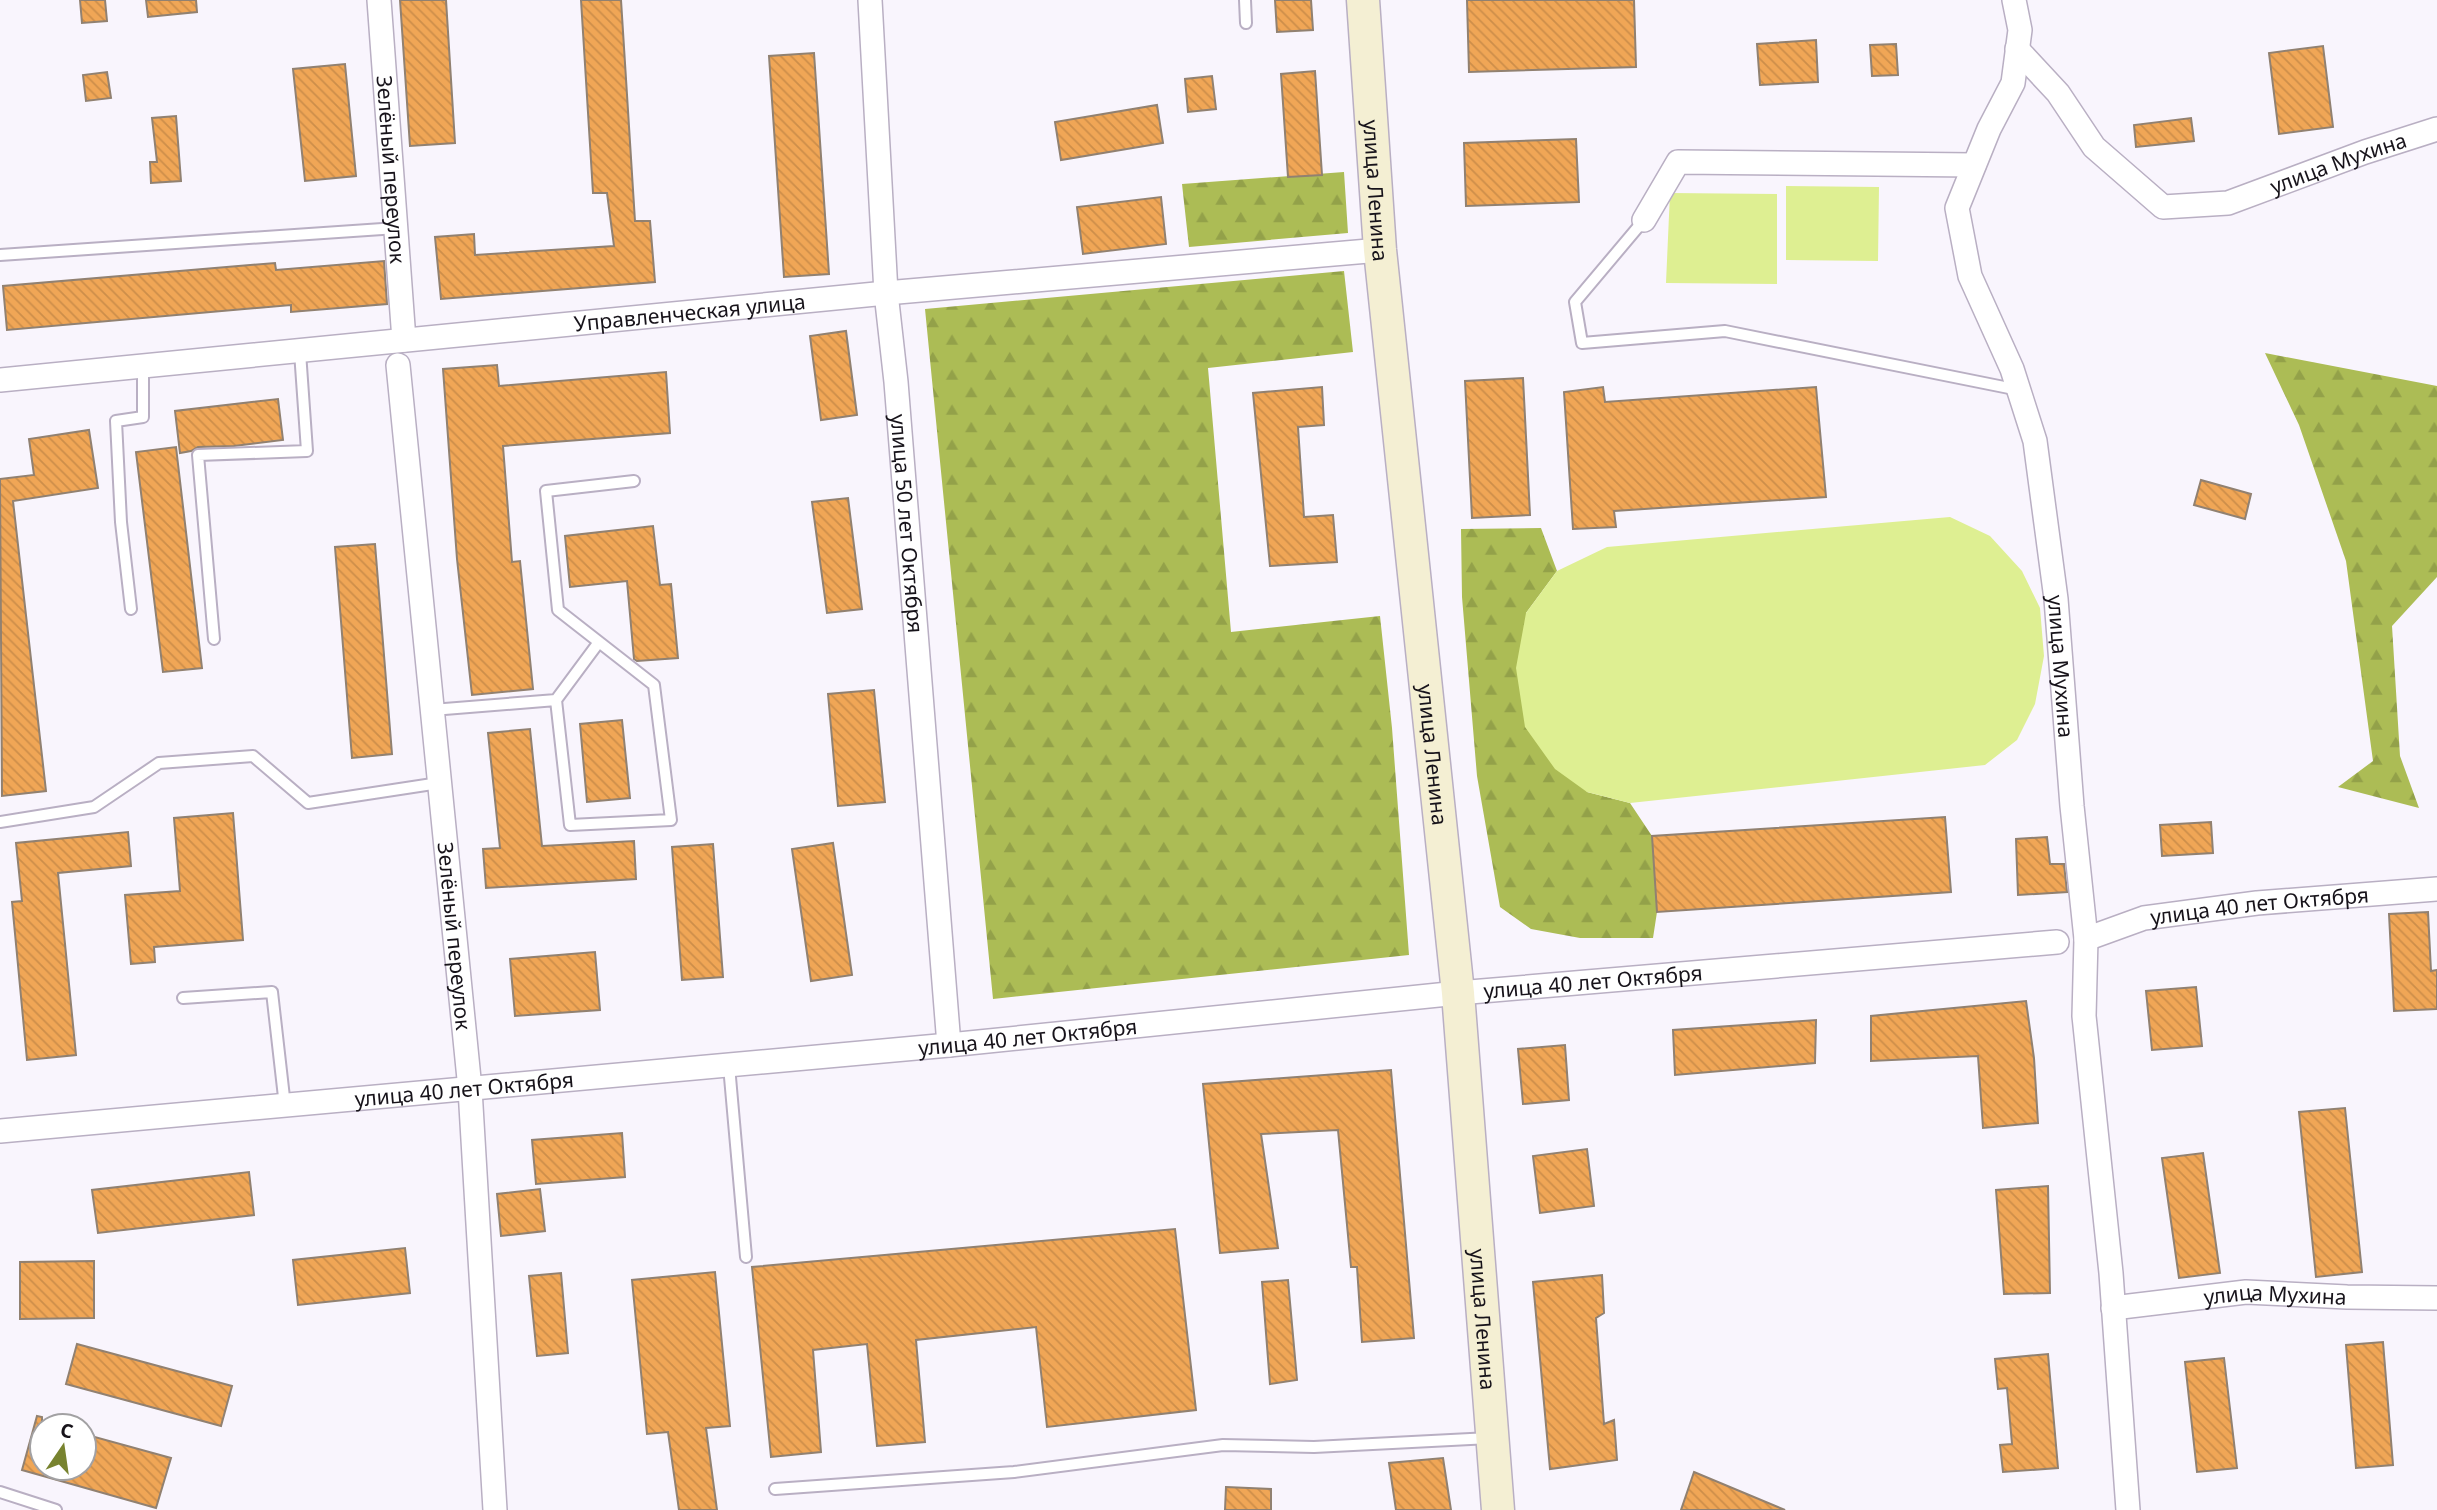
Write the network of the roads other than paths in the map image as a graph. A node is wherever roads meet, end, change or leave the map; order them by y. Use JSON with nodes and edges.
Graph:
{"nodes":[{"id":1,"x":379,"y":0,"type":"edge"},
{"id":2,"x":870,"y":0,"type":"edge"},
{"id":3,"x":1245,"y":0,"type":"edge"},
{"id":4,"x":1363,"y":0,"type":"edge"},
{"id":5,"x":2014,"y":0,"type":"edge"},
{"id":6,"x":1246,"y":23,"type":"dead end"},
{"id":7,"x":2017,"y":49,"type":"junction"},
{"id":8,"x":2437,"y":129,"type":"edge"},
{"id":9,"x":1974,"y":165,"type":"junction"},
{"id":10,"x":1644,"y":220,"type":"joint"},
{"id":11,"x":397,"y":228,"type":"junction"},
{"id":12,"x":1380,"y":250,"type":"junction"},
{"id":13,"x":0,"y":255,"type":"edge"},
{"id":14,"x":886,"y":293,"type":"junction"},
{"id":15,"x":404,"y":340,"type":"junction"},
{"id":16,"x":300,"y":352,"type":"junction"},
{"id":17,"x":398,"y":365,"type":"dead end"},
{"id":18,"x":143,"y":367,"type":"junction"},
{"id":19,"x":0,"y":380,"type":"edge"},
{"id":20,"x":2019,"y":390,"type":"junction"},
{"id":21,"x":634,"y":481,"type":"dead end"},
{"id":22,"x":131,"y":609,"type":"dead end"},
{"id":23,"x":214,"y":639,"type":"dead end"},
{"id":24,"x":599,"y":642,"type":"junction"},
{"id":25,"x":556,"y":700,"type":"junction"},
{"id":26,"x":432,"y":710,"type":"junction"},
{"id":27,"x":439,"y":783,"type":"junction"},
{"id":28,"x":0,"y":822,"type":"edge"},
{"id":29,"x":2437,"y":889,"type":"edge"},
{"id":30,"x":2086,"y":939,"type":"junction"},
{"id":31,"x":2057,"y":942,"type":"dead end"},
{"id":32,"x":1458,"y":993,"type":"junction"},
{"id":33,"x":183,"y":998,"type":"dead end"},
{"id":34,"x":950,"y":1045,"type":"junction"},
{"id":35,"x":729,"y":1066,"type":"junction"},
{"id":36,"x":470,"y":1089,"type":"junction"},
{"id":37,"x":285,"y":1106,"type":"junction"},
{"id":38,"x":0,"y":1131,"type":"edge"},
{"id":39,"x":746,"y":1257,"type":"dead end"},
{"id":40,"x":2437,"y":1298,"type":"edge"},
{"id":41,"x":2113,"y":1308,"type":"junction"},
{"id":42,"x":1491,"y":1438,"type":"junction"},
{"id":43,"x":775,"y":1489,"type":"dead end"},
{"id":44,"x":0,"y":1492,"type":"edge"},
{"id":45,"x":56,"y":1510,"type":"edge"},
{"id":46,"x":495,"y":1510,"type":"edge"},
{"id":47,"x":1498,"y":1510,"type":"edge"},
{"id":48,"x":2129,"y":1510,"type":"edge"}],
"edges":[{"from":1,"to":11,"type":"street","name":"Зелёный переулок"},
{"from":2,"to":14,"type":"street","name":"улица 50 лет Октября"},
{"from":3,"to":6,"type":"lane"},
{"from":4,"to":12,"type":"main road","name":"улица Ленина"},
{"from":5,"to":7,"type":"street","name":"улица Мухина"},
{"from":7,"to":8,"type":"street","name":"улица Мухина"},
{"from":7,"to":9,"type":"street","name":"улица Мухина"},
{"from":9,"to":10,"type":"street"},
{"from":9,"to":20,"type":"street","name":"улица Мухина"},
{"from":10,"to":20,"type":"lane"},
{"from":11,"to":13,"type":"lane"},
{"from":11,"to":15,"type":"street","name":"Зелёный переулок"},
{"from":12,"to":14,"type":"street","name":"Управленческая улица"},
{"from":12,"to":32,"type":"main road","name":"улица Ленина"},
{"from":14,"to":15,"type":"street","name":"Управленческая улица"},
{"from":14,"to":34,"type":"street","name":"улица 50 лет Октября"},
{"from":15,"to":16,"type":"street","name":"Управленческая улица"},
{"from":16,"to":18,"type":"street","name":"Управленческая улица"},
{"from":16,"to":23,"type":"lane"},
{"from":17,"to":26,"type":"street","name":"Зелёный переулок"},
{"from":18,"to":19,"type":"street","name":"Управленческая улица"},
{"from":18,"to":22,"type":"lane"},
{"from":20,"to":30,"type":"street","name":"улица Мухина"},
{"from":21,"to":24,"type":"lane"},
{"from":24,"to":25,"type":"lane"},
{"from":24,"to":25,"type":"lane"},
{"from":25,"to":26,"type":"lane"},
{"from":26,"to":27,"type":"street","name":"Зелёный переулок"},
{"from":27,"to":28,"type":"lane"},
{"from":27,"to":36,"type":"street","name":"Зелёный переулок"},
{"from":29,"to":30,"type":"street","name":"улица 40 лет Октября"},
{"from":30,"to":41,"type":"street","name":"улица Мухина"},
{"from":31,"to":32,"type":"street","name":"улица 40 лет Октября"},
{"from":32,"to":34,"type":"street","name":"улица 40 лет Октября"},
{"from":32,"to":42,"type":"main road","name":"улица Ленина"},
{"from":33,"to":37,"type":"lane"},
{"from":34,"to":35,"type":"street","name":"улица 40 лет Октября"},
{"from":35,"to":36,"type":"street","name":"улица 40 лет Октября"},
{"from":35,"to":39,"type":"lane"},
{"from":36,"to":37,"type":"street","name":"улица 40 лет Октября"},
{"from":36,"to":46,"type":"street","name":"Зелёный переулок"},
{"from":37,"to":38,"type":"street","name":"улица 40 лет Октября"},
{"from":40,"to":41,"type":"street","name":"улица Мухина"},
{"from":41,"to":48,"type":"street","name":"улица Мухина"},
{"from":42,"to":43,"type":"lane"},
{"from":42,"to":47,"type":"main road","name":"улица Ленина"},
{"from":44,"to":45,"type":"lane"}]}
